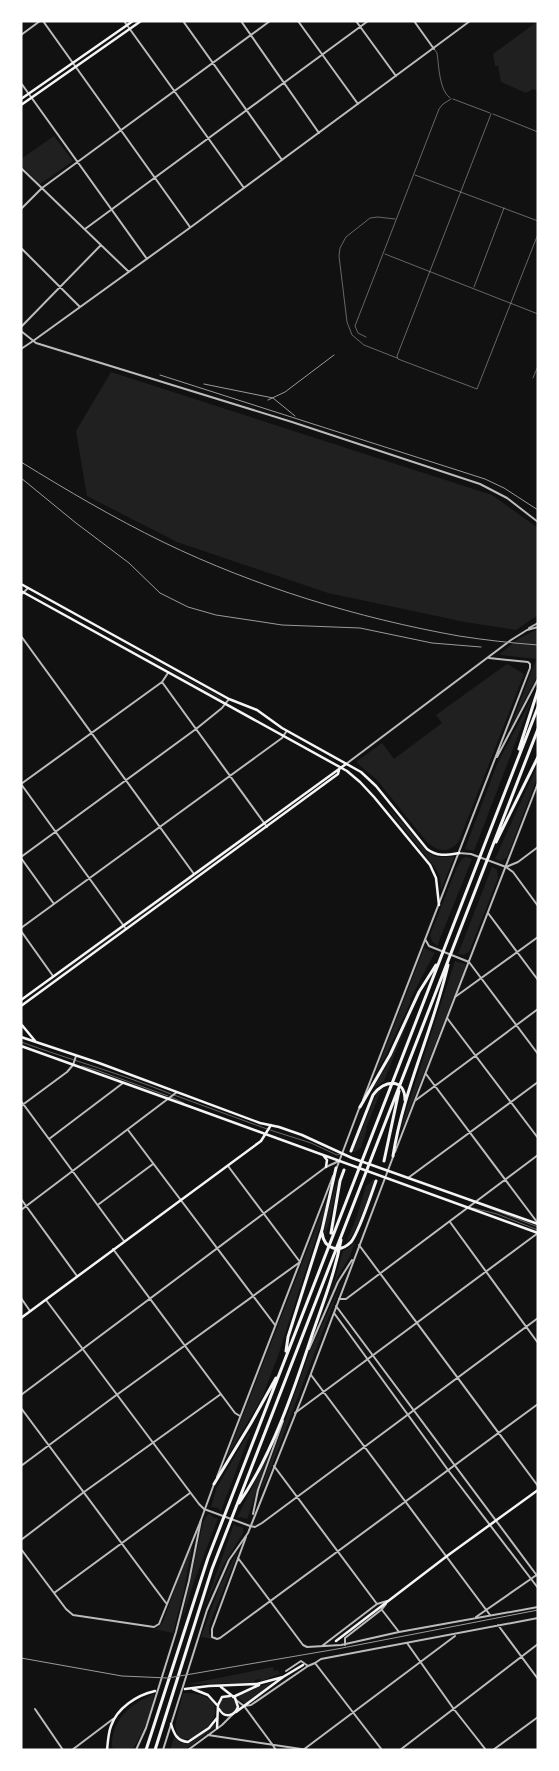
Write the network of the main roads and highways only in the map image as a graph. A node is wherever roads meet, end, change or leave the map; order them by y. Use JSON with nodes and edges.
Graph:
{"nodes":[{"id":1,"x":133,"y":21,"type":"edge"},
{"id":2,"x":141,"y":21,"type":"edge"},
{"id":3,"x":21,"y":99,"type":"edge"},
{"id":4,"x":21,"y":105,"type":"edge"},
{"id":5,"x":21,"y":584,"type":"edge"},
{"id":6,"x":22,"y":593,"type":"edge"},
{"id":7,"x":538,"y":690,"type":"edge"},
{"id":8,"x":538,"y":707,"type":"edge"},
{"id":9,"x":538,"y":729,"type":"edge"},
{"id":10,"x":538,"y":757,"type":"edge"},
{"id":11,"x":346,"y":764,"type":"junction"},
{"id":12,"x":515,"y":766,"type":"junction"},
{"id":13,"x":340,"y":769,"type":"junction"},
{"id":14,"x":459,"y":853,"type":"road end"},
{"id":15,"x":489,"y":856,"type":"junction"},
{"id":16,"x":439,"y":905,"type":"road end"},
{"id":17,"x":451,"y":952,"type":"junction"},
{"id":18,"x":440,"y":958,"type":"junction"},
{"id":19,"x":21,"y":1000,"type":"edge"},
{"id":20,"x":21,"y":1006,"type":"edge"},
{"id":21,"x":21,"y":1024,"type":"edge"},
{"id":22,"x":21,"y":1040,"type":"edge"},
{"id":23,"x":37,"y":1043,"type":"junction"},
{"id":24,"x":21,"y":1046,"type":"edge"},
{"id":25,"x":402,"y":1079,"type":"junction"},
{"id":26,"x":405,"y":1103,"type":"junction"},
{"id":27,"x":360,"y":1107,"type":"road end"},
{"id":28,"x":271,"y":1125,"type":"junction"},
{"id":29,"x":267,"y":1134,"type":"junction"},
{"id":30,"x":351,"y":1151,"type":"dead end"},
{"id":31,"x":322,"y":1154,"type":"junction"},
{"id":32,"x":393,"y":1156,"type":"road end"},
{"id":33,"x":384,"y":1161,"type":"dead end"},
{"id":34,"x":326,"y":1166,"type":"road end"},
{"id":35,"x":336,"y":1168,"type":"road end"},
{"id":36,"x":344,"y":1170,"type":"dead end"},
{"id":37,"x":376,"y":1181,"type":"dead end"},
{"id":38,"x":538,"y":1225,"type":"edge"},
{"id":39,"x":322,"y":1230,"type":"junction"},
{"id":40,"x":343,"y":1232,"type":"junction"},
{"id":41,"x":538,"y":1232,"type":"edge"},
{"id":42,"x":324,"y":1257,"type":"junction"},
{"id":43,"x":21,"y":1318,"type":"edge"},
{"id":44,"x":285,"y":1357,"type":"junction"},
{"id":45,"x":281,"y":1368,"type":"junction"},
{"id":46,"x":214,"y":1484,"type":"road end"},
{"id":47,"x":538,"y":1488,"type":"edge"},
{"id":48,"x":236,"y":1508,"type":"junction"},
{"id":49,"x":336,"y":1641,"type":"dead end"},
{"id":50,"x":303,"y":1665,"type":"dead end"},
{"id":51,"x":283,"y":1677,"type":"junction"},
{"id":52,"x":262,"y":1684,"type":"junction"},
{"id":53,"x":219,"y":1686,"type":"junction"},
{"id":54,"x":185,"y":1689,"type":"dead end"},
{"id":55,"x":190,"y":1689,"type":"junction"},
{"id":56,"x":155,"y":1691,"type":"dead end"},
{"id":57,"x":232,"y":1697,"type":"junction"},
{"id":58,"x":218,"y":1708,"type":"junction"},
{"id":59,"x":234,"y":1713,"type":"junction"},
{"id":60,"x":217,"y":1718,"type":"junction"},
{"id":61,"x":172,"y":1724,"type":"road end"},
{"id":62,"x":217,"y":1728,"type":"road end"},
{"id":63,"x":108,"y":1749,"type":"edge"},
{"id":64,"x":146,"y":1750,"type":"edge"},
{"id":65,"x":155,"y":1750,"type":"edge"}],
"edges":[{"from":1,"to":3,"type":"main road"},
{"from":2,"to":4,"type":"main road"},
{"from":5,"to":11,"type":"main road"},
{"from":6,"to":13,"type":"main road"},
{"from":7,"to":12,"type":"highway"},
{"from":8,"to":12,"type":"highway"},
{"from":9,"to":15,"type":"highway"},
{"from":10,"to":15,"type":"highway"},
{"from":11,"to":13,"type":"main road"},
{"from":11,"to":14,"type":"main road"},
{"from":12,"to":18,"type":"highway"},
{"from":13,"to":16,"type":"main road"},
{"from":13,"to":19,"type":"main road"},
{"from":13,"to":20,"type":"main road"},
{"from":15,"to":17,"type":"highway"},
{"from":17,"to":25,"type":"highway"},
{"from":17,"to":26,"type":"highway"},
{"from":18,"to":27,"type":"highway"},
{"from":18,"to":42,"type":"highway"},
{"from":21,"to":23,"type":"main road"},
{"from":22,"to":23,"type":"main road"},
{"from":23,"to":28,"type":"main road"},
{"from":24,"to":29,"type":"main road"},
{"from":25,"to":33,"type":"highway"},
{"from":25,"to":40,"type":"highway"},
{"from":26,"to":30,"type":"highway"},
{"from":26,"to":32,"type":"highway"},
{"from":28,"to":29,"type":"main road"},
{"from":28,"to":38,"type":"main road"},
{"from":29,"to":31,"type":"main road"},
{"from":29,"to":43,"type":"main road"},
{"from":31,"to":34,"type":"main road"},
{"from":31,"to":41,"type":"main road"},
{"from":35,"to":39,"type":"highway"},
{"from":36,"to":42,"type":"highway"},
{"from":37,"to":39,"type":"highway"},
{"from":39,"to":44,"type":"highway"},
{"from":40,"to":48,"type":"highway"},
{"from":40,"to":48,"type":"highway"},
{"from":42,"to":44,"type":"highway"},
{"from":44,"to":45,"type":"highway"},
{"from":45,"to":46,"type":"highway"},
{"from":45,"to":64,"type":"highway"},
{"from":47,"to":49,"type":"main road"},
{"from":48,"to":65,"type":"highway"},
{"from":50,"to":51,"type":"main road"},
{"from":51,"to":52,"type":"main road"},
{"from":51,"to":59,"type":"main road"},
{"from":52,"to":53,"type":"main road"},
{"from":52,"to":57,"type":"main road"},
{"from":53,"to":55,"type":"main road"},
{"from":53,"to":57,"type":"main road"},
{"from":54,"to":55,"type":"main road"},
{"from":55,"to":58,"type":"main road"},
{"from":56,"to":63,"type":"main road"},
{"from":57,"to":58,"type":"main road"},
{"from":57,"to":59,"type":"main road"},
{"from":58,"to":59,"type":"main road"},
{"from":58,"to":60,"type":"main road"},
{"from":60,"to":61,"type":"main road"},
{"from":60,"to":62,"type":"main road"}]}
